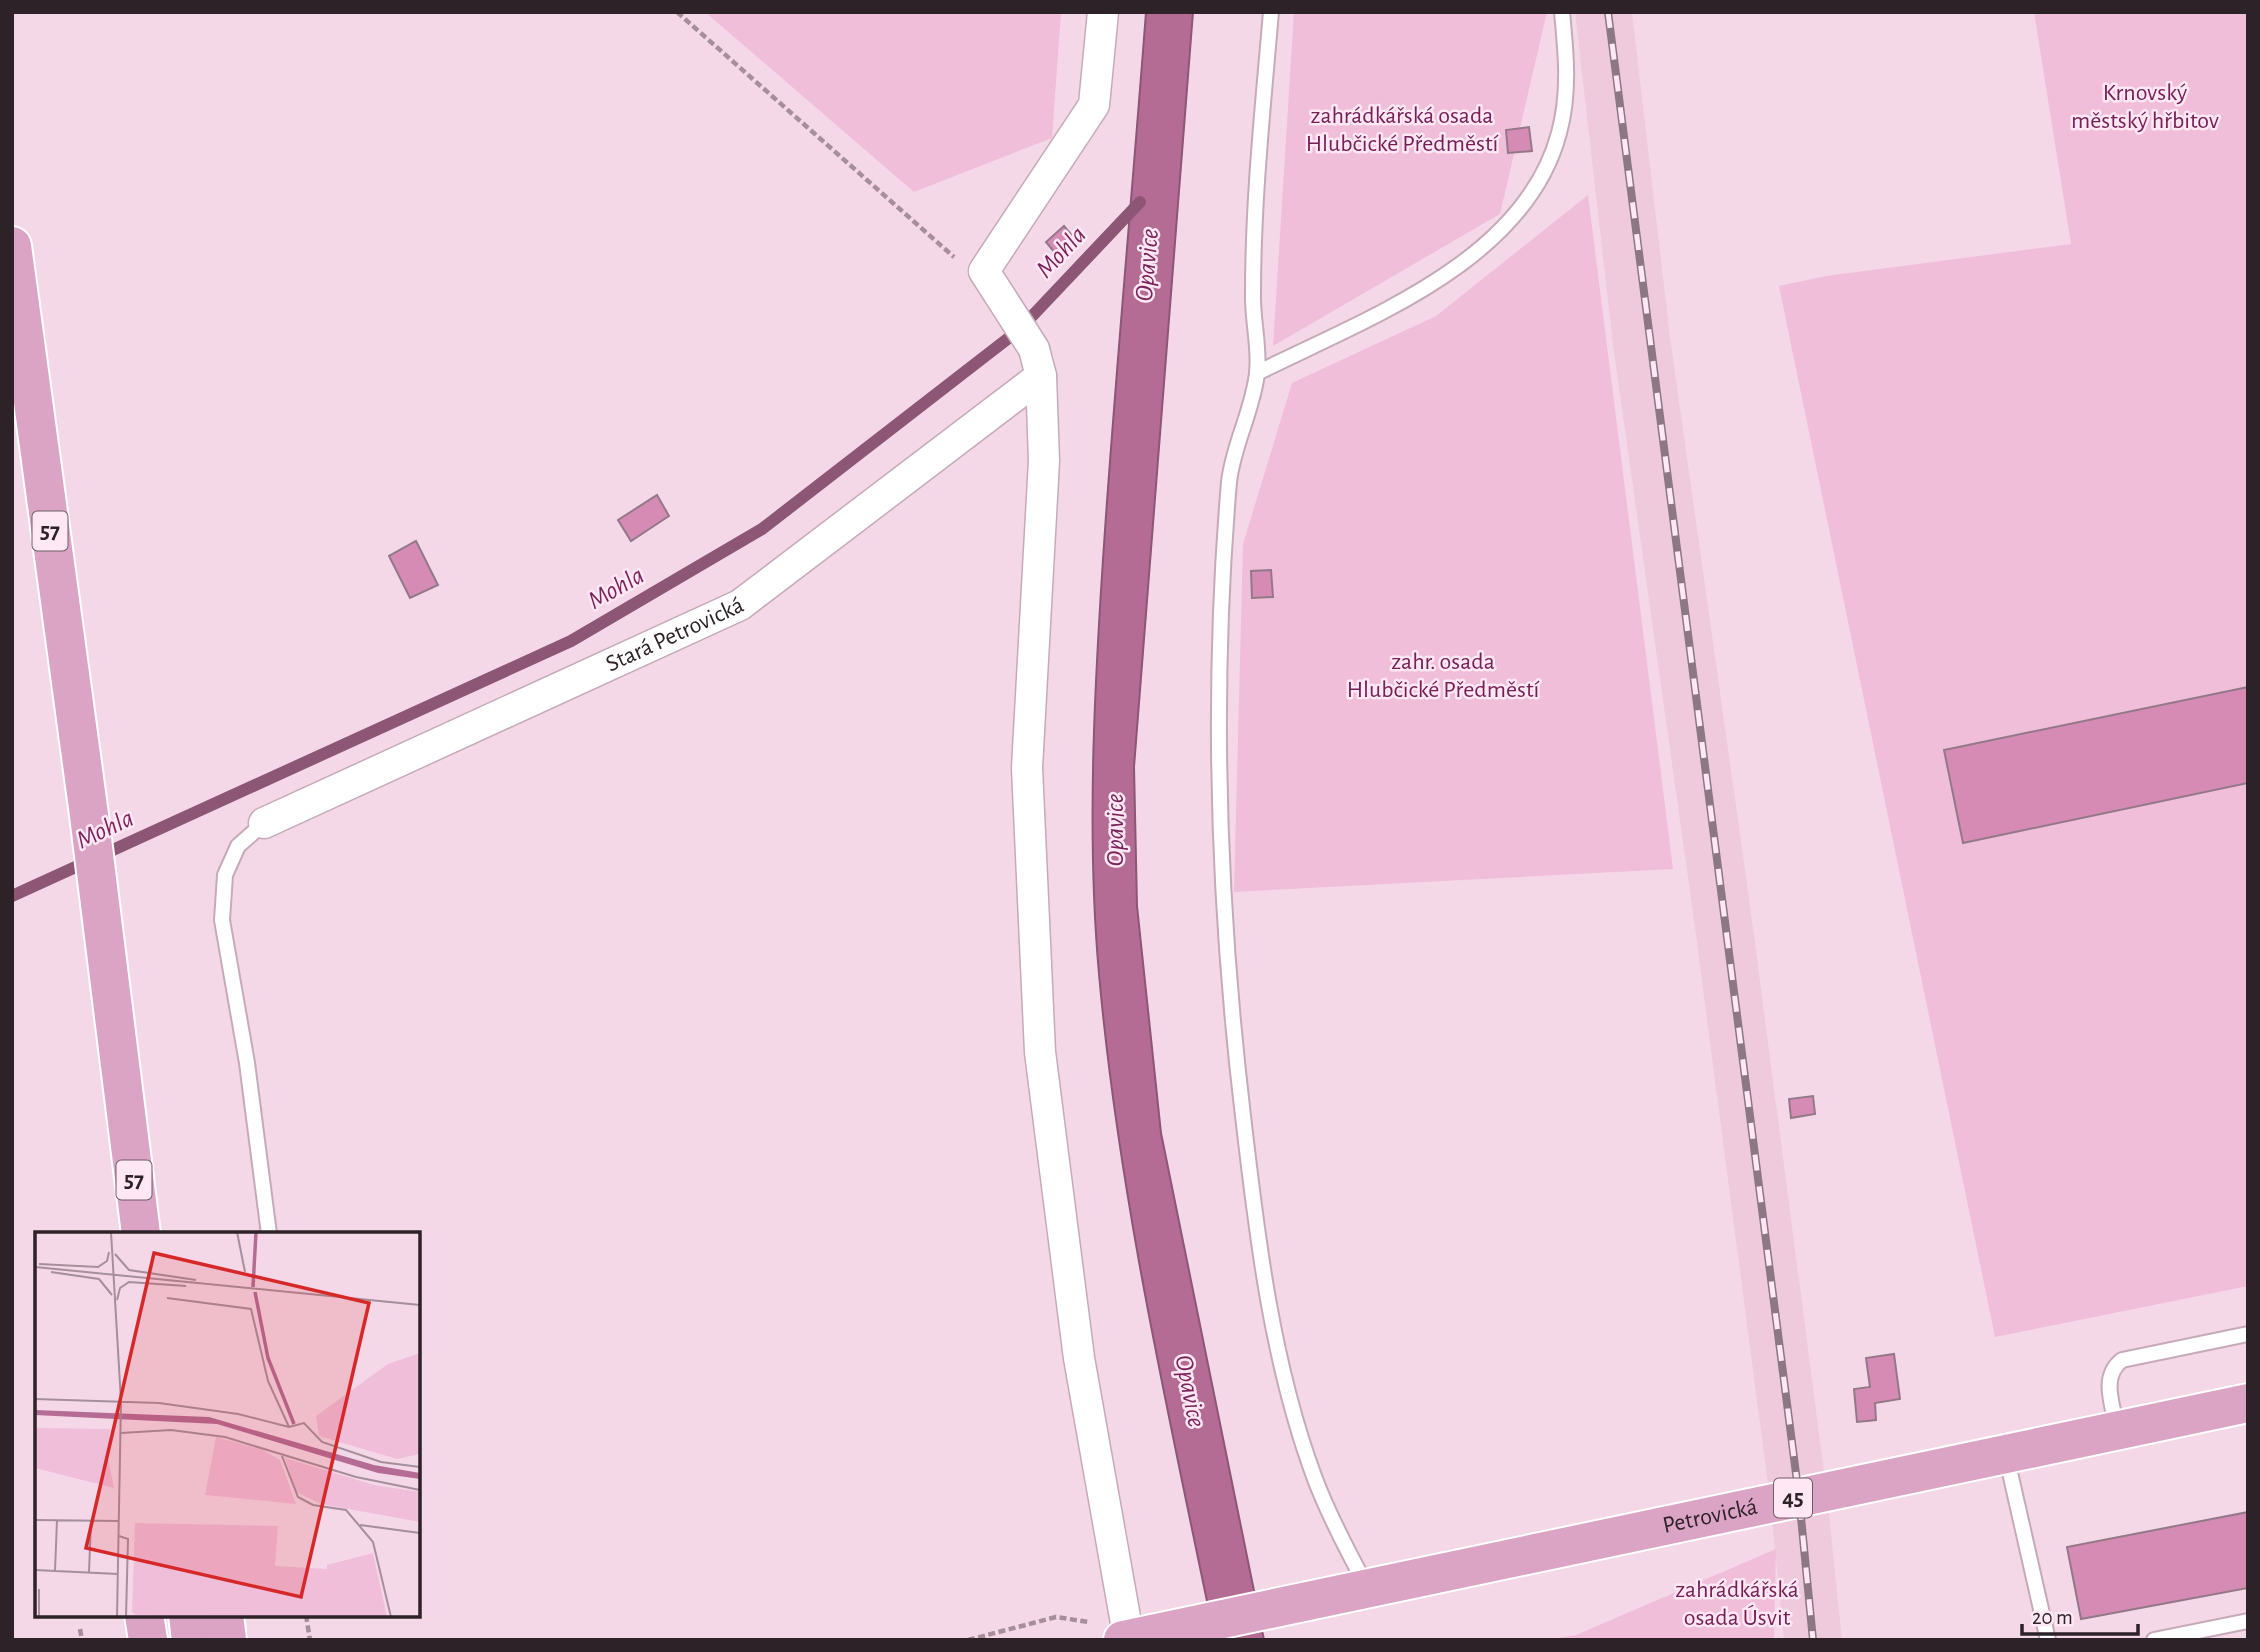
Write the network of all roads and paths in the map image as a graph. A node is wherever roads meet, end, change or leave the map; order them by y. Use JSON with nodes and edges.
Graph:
{"nodes":[{"id":1,"x":677,"y":12,"type":"edge"},
{"id":2,"x":1103,"y":12,"type":"edge"},
{"id":3,"x":1271,"y":12,"type":"edge"},
{"id":4,"x":1562,"y":12,"type":"edge"},
{"id":5,"x":12,"y":246,"type":"edge"},
{"id":6,"x":991,"y":283,"type":"junction"},
{"id":7,"x":1038,"y":363,"type":"junction"},
{"id":8,"x":1258,"y":373,"type":"junction"},
{"id":9,"x":264,"y":823,"type":"joint"},
{"id":10,"x":127,"y":1126,"type":"junction"},
{"id":11,"x":125,"y":1232,"type":"edge"},
{"id":12,"x":141,"y":1232,"type":"edge"},
{"id":13,"x":152,"y":1232,"type":"edge"},
{"id":14,"x":269,"y":1232,"type":"edge"},
{"id":15,"x":2248,"y":1334,"type":"edge"},
{"id":16,"x":2248,"y":1403,"type":"edge"},
{"id":17,"x":2117,"y":1430,"type":"junction"},
{"id":18,"x":2006,"y":1454,"type":"junction"},
{"id":19,"x":1353,"y":1592,"type":"junction"},
{"id":20,"x":144,"y":1617,"type":"edge"},
{"id":21,"x":188,"y":1617,"type":"edge"},
{"id":22,"x":224,"y":1617,"type":"edge"},
{"id":23,"x":306,"y":1617,"type":"edge"},
{"id":24,"x":2248,"y":1621,"type":"edge"},
{"id":25,"x":80,"y":1629,"type":"dead end"},
{"id":26,"x":1133,"y":1638,"type":"edge"},
{"id":27,"x":82,"y":1640,"type":"edge"},
{"id":28,"x":148,"y":1640,"type":"edge"},
{"id":29,"x":191,"y":1640,"type":"edge"},
{"id":30,"x":227,"y":1640,"type":"edge"},
{"id":31,"x":310,"y":1640,"type":"edge"},
{"id":32,"x":968,"y":1640,"type":"edge"},
{"id":33,"x":2048,"y":1640,"type":"edge"},
{"id":34,"x":2154,"y":1640,"type":"edge"}],
"edges":[{"from":1,"to":6,"type":"path"},
{"from":2,"to":6,"type":"street"},
{"from":3,"to":8,"type":"lane"},
{"from":4,"to":8,"type":"lane"},
{"from":5,"to":10,"type":"main road","number":"57"},
{"from":6,"to":7,"type":"street"},
{"from":7,"to":9,"type":"street","name":"Stará Petrovická"},
{"from":7,"to":26,"type":"street"},
{"from":8,"to":19,"type":"lane"},
{"from":9,"to":14,"type":"lane"},
{"from":10,"to":11,"type":"main road"},
{"from":10,"to":12,"type":"main road","number":"57"},
{"from":10,"to":13,"type":"main road"},
{"from":15,"to":17,"type":"lane"},
{"from":16,"to":17,"type":"main road","name":"Petrovická","number":"45"},
{"from":17,"to":18,"type":"main road","name":"Petrovická","number":"45"},
{"from":18,"to":19,"type":"main road","name":"Petrovická","number":"45"},
{"from":18,"to":33,"type":"lane"},
{"from":19,"to":26,"type":"main road","number":"45"},
{"from":20,"to":28,"type":"main road"},
{"from":21,"to":29,"type":"main road"},
{"from":22,"to":30,"type":"main road"},
{"from":23,"to":31,"type":"path"},
{"from":24,"to":34,"type":"lane"},
{"from":25,"to":27,"type":"path"},
{"from":26,"to":32,"type":"path"}]}
